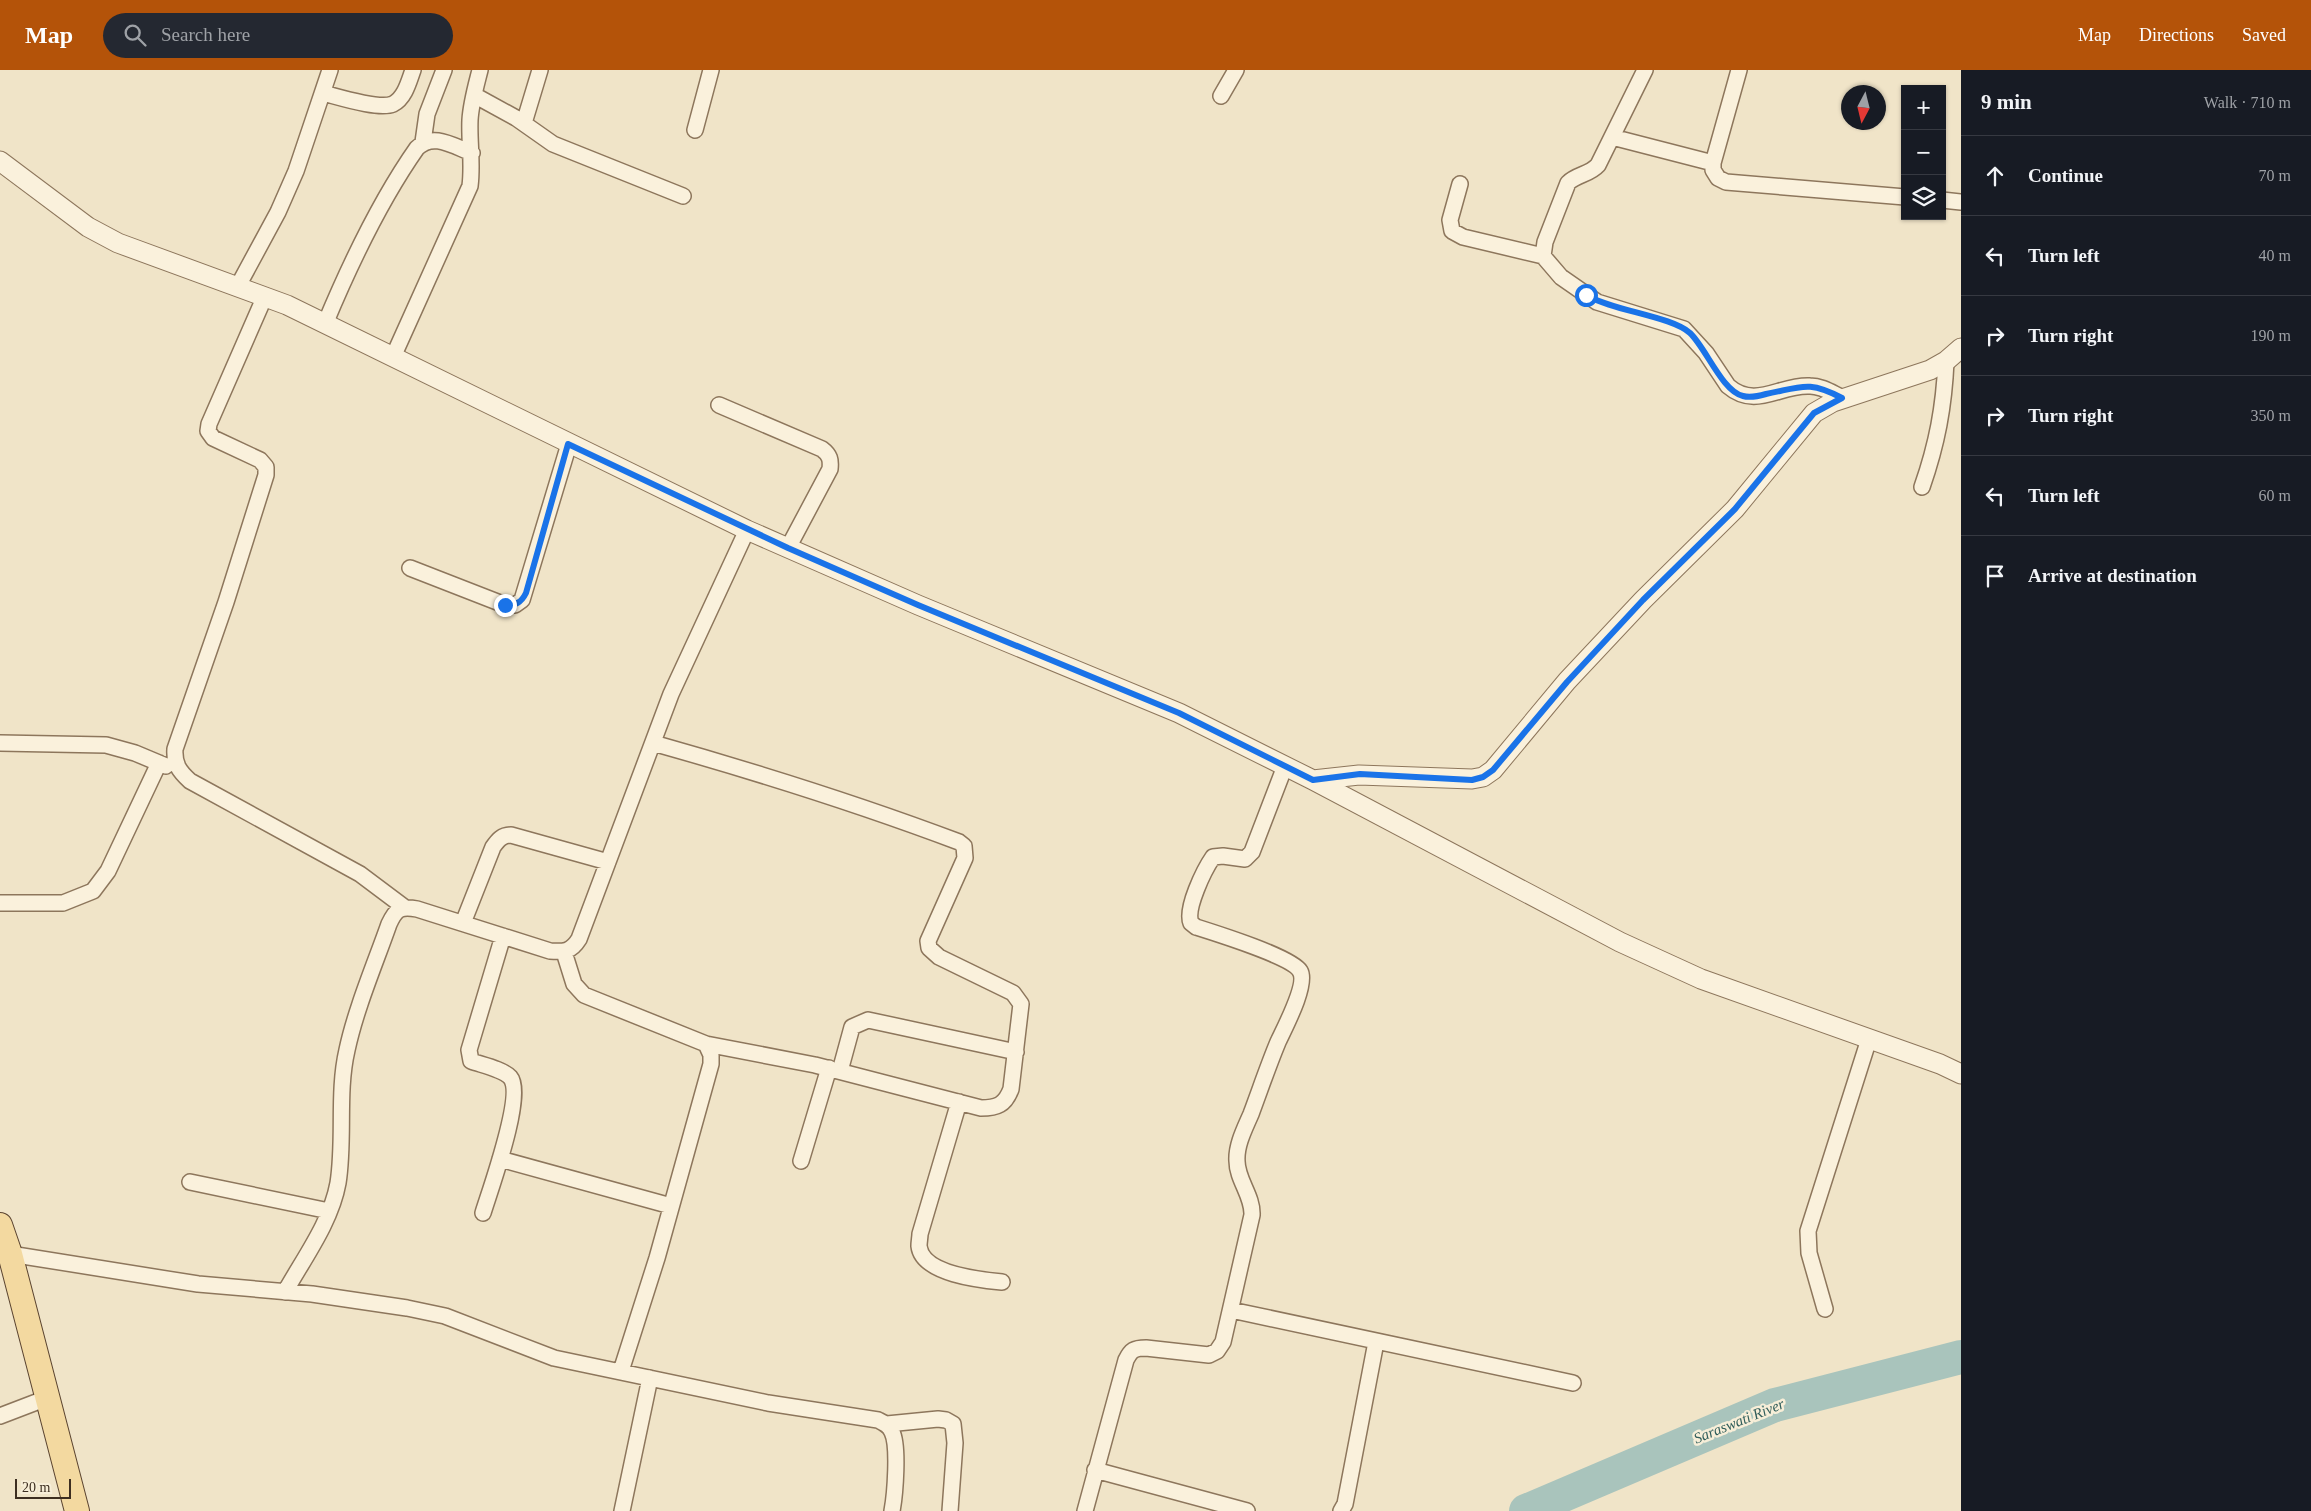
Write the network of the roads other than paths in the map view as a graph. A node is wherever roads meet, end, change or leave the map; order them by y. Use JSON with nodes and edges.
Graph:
{"nodes":[{"id":1,"x":330,"y":70,"type":"edge"},
{"id":2,"x":412,"y":70,"type":"edge"},
{"id":3,"x":444,"y":70,"type":"edge"},
{"id":4,"x":480,"y":70,"type":"edge"},
{"id":5,"x":540,"y":70,"type":"edge"},
{"id":6,"x":711,"y":70,"type":"edge"},
{"id":7,"x":1236,"y":70,"type":"edge"},
{"id":8,"x":1645,"y":70,"type":"edge"},
{"id":9,"x":1739,"y":70,"type":"edge"},
{"id":10,"x":323,"y":93,"type":"junction"},
{"id":11,"x":474,"y":95,"type":"junction"},
{"id":12,"x":1221,"y":96,"type":"dead end"},
{"id":13,"x":524,"y":123,"type":"junction"},
{"id":14,"x":695,"y":130,"type":"dead end"},
{"id":15,"x":1612,"y":137,"type":"junction"},
{"id":16,"x":423,"y":142,"type":"junction"},
{"id":17,"x":472,"y":153,"type":"junction"},
{"id":18,"x":0,"y":161,"type":"edge"},
{"id":19,"x":1712,"y":163,"type":"junction"},
{"id":20,"x":1460,"y":184,"type":"dead end"},
{"id":21,"x":683,"y":196,"type":"dead end"},
{"id":22,"x":1901,"y":197,"type":"edge"},
{"id":23,"x":1946,"y":200,"type":"edge"},
{"id":24,"x":1961,"y":202,"type":"edge"},
{"id":25,"x":1543,"y":256,"type":"junction"},
{"id":26,"x":238,"y":286,"type":"junction"},
{"id":27,"x":265,"y":296,"type":"junction"},
{"id":28,"x":325,"y":324,"type":"junction"},
{"id":29,"x":1961,"y":348,"type":"edge"},
{"id":30,"x":393,"y":357,"type":"junction"},
{"id":31,"x":1946,"y":361,"type":"junction"},
{"id":32,"x":1842,"y":398,"type":"junction"},
{"id":33,"x":719,"y":405,"type":"dead end"},
{"id":34,"x":568,"y":444,"type":"junction"},
{"id":35,"x":1922,"y":487,"type":"dead end"},
{"id":36,"x":748,"y":530,"type":"junction"},
{"id":37,"x":788,"y":548,"type":"junction"},
{"id":38,"x":410,"y":568,"type":"dead end"},
{"id":39,"x":0,"y":743,"type":"edge"},
{"id":40,"x":653,"y":743,"type":"junction"},
{"id":41,"x":159,"y":763,"type":"junction"},
{"id":42,"x":1285,"y":766,"type":"junction"},
{"id":43,"x":179,"y":772,"type":"junction"},
{"id":44,"x":1313,"y":780,"type":"junction"},
{"id":45,"x":608,"y":862,"type":"junction"},
{"id":46,"x":0,"y":903,"type":"edge"},
{"id":47,"x":404,"y":907,"type":"junction"},
{"id":48,"x":463,"y":923,"type":"junction"},
{"id":49,"x":502,"y":936,"type":"junction"},
{"id":50,"x":564,"y":952,"type":"junction"},
{"id":51,"x":1869,"y":1039,"type":"junction"},
{"id":52,"x":706,"y":1044,"type":"junction"},
{"id":53,"x":1016,"y":1052,"type":"junction"},
{"id":54,"x":834,"y":1070,"type":"junction"},
{"id":55,"x":1961,"y":1074,"type":"edge"},
{"id":56,"x":959,"y":1102,"type":"junction"},
{"id":57,"x":500,"y":1159,"type":"junction"},
{"id":58,"x":801,"y":1161,"type":"dead end"},
{"id":59,"x":190,"y":1182,"type":"dead end"},
{"id":60,"x":671,"y":1206,"type":"junction"},
{"id":61,"x":329,"y":1211,"type":"junction"},
{"id":62,"x":483,"y":1213,"type":"dead end"},
{"id":63,"x":0,"y":1225,"type":"edge"},
{"id":64,"x":10,"y":1254,"type":"junction"},
{"id":65,"x":1002,"y":1282,"type":"dead end"},
{"id":66,"x":285,"y":1292,"type":"junction"},
{"id":67,"x":1825,"y":1309,"type":"dead end"},
{"id":68,"x":1231,"y":1310,"type":"junction"},
{"id":69,"x":1376,"y":1342,"type":"junction"},
{"id":70,"x":621,"y":1372,"type":"junction"},
{"id":71,"x":650,"y":1378,"type":"junction"},
{"id":72,"x":1573,"y":1383,"type":"dead end"},
{"id":73,"x":47,"y":1398,"type":"junction"},
{"id":74,"x":0,"y":1416,"type":"edge"},
{"id":75,"x":887,"y":1424,"type":"junction"},
{"id":76,"x":1095,"y":1470,"type":"junction"},
{"id":77,"x":77,"y":1511,"type":"edge"},
{"id":78,"x":622,"y":1511,"type":"edge"},
{"id":79,"x":892,"y":1511,"type":"edge"},
{"id":80,"x":950,"y":1511,"type":"edge"},
{"id":81,"x":1085,"y":1511,"type":"edge"},
{"id":82,"x":1247,"y":1511,"type":"edge"},
{"id":83,"x":1341,"y":1511,"type":"edge"}],
"edges":[{"from":1,"to":10,"type":"street"},
{"from":2,"to":10,"type":"street"},
{"from":3,"to":16,"type":"street"},
{"from":4,"to":11,"type":"street"},
{"from":5,"to":13,"type":"street"},
{"from":6,"to":14,"type":"street"},
{"from":7,"to":12,"type":"street"},
{"from":8,"to":15,"type":"street"},
{"from":9,"to":19,"type":"street"},
{"from":10,"to":26,"type":"street"},
{"from":11,"to":13,"type":"street"},
{"from":11,"to":17,"type":"street"},
{"from":13,"to":21,"type":"street"},
{"from":15,"to":19,"type":"street"},
{"from":15,"to":25,"type":"street"},
{"from":16,"to":17,"type":"street"},
{"from":16,"to":28,"type":"street"},
{"from":17,"to":30,"type":"street"},
{"from":18,"to":26,"type":"street"},
{"from":19,"to":22,"type":"street"},
{"from":20,"to":25,"type":"street"},
{"from":23,"to":24,"type":"street"},
{"from":25,"to":32,"type":"street"},
{"from":26,"to":27,"type":"street"},
{"from":27,"to":28,"type":"street"},
{"from":27,"to":43,"type":"street"},
{"from":28,"to":30,"type":"street"},
{"from":29,"to":31,"type":"street"},
{"from":30,"to":34,"type":"street"},
{"from":31,"to":32,"type":"street"},
{"from":31,"to":35,"type":"street"},
{"from":32,"to":44,"type":"street"},
{"from":33,"to":37,"type":"street"},
{"from":34,"to":36,"type":"street"},
{"from":34,"to":38,"type":"street"},
{"from":36,"to":37,"type":"street"},
{"from":36,"to":40,"type":"street"},
{"from":37,"to":42,"type":"street"},
{"from":39,"to":41,"type":"street"},
{"from":40,"to":45,"type":"street"},
{"from":40,"to":53,"type":"street"},
{"from":41,"to":43,"type":"street"},
{"from":41,"to":46,"type":"street"},
{"from":42,"to":44,"type":"street"},
{"from":42,"to":68,"type":"street"},
{"from":43,"to":47,"type":"street"},
{"from":44,"to":51,"type":"street"},
{"from":45,"to":48,"type":"street"},
{"from":45,"to":50,"type":"street"},
{"from":47,"to":48,"type":"street"},
{"from":47,"to":61,"type":"street"},
{"from":48,"to":49,"type":"street"},
{"from":49,"to":50,"type":"street"},
{"from":49,"to":57,"type":"street"},
{"from":50,"to":52,"type":"street"},
{"from":51,"to":55,"type":"street"},
{"from":51,"to":67,"type":"street"},
{"from":52,"to":54,"type":"street"},
{"from":52,"to":60,"type":"street"},
{"from":53,"to":54,"type":"street"},
{"from":53,"to":56,"type":"street"},
{"from":54,"to":56,"type":"street"},
{"from":54,"to":58,"type":"street"},
{"from":56,"to":65,"type":"street"},
{"from":57,"to":60,"type":"street"},
{"from":57,"to":62,"type":"street"},
{"from":59,"to":61,"type":"street"},
{"from":60,"to":70,"type":"street"},
{"from":61,"to":66,"type":"street"},
{"from":63,"to":64,"type":"main road"},
{"from":64,"to":66,"type":"street"},
{"from":64,"to":73,"type":"main road"},
{"from":66,"to":70,"type":"street"},
{"from":68,"to":69,"type":"street"},
{"from":68,"to":76,"type":"street"},
{"from":69,"to":72,"type":"street"},
{"from":69,"to":83,"type":"street"},
{"from":70,"to":71,"type":"street"},
{"from":71,"to":75,"type":"street"},
{"from":71,"to":78,"type":"street"},
{"from":73,"to":74,"type":"street"},
{"from":73,"to":77,"type":"main road"},
{"from":75,"to":79,"type":"street"},
{"from":75,"to":80,"type":"street"},
{"from":76,"to":81,"type":"street"},
{"from":76,"to":82,"type":"street"}]}
